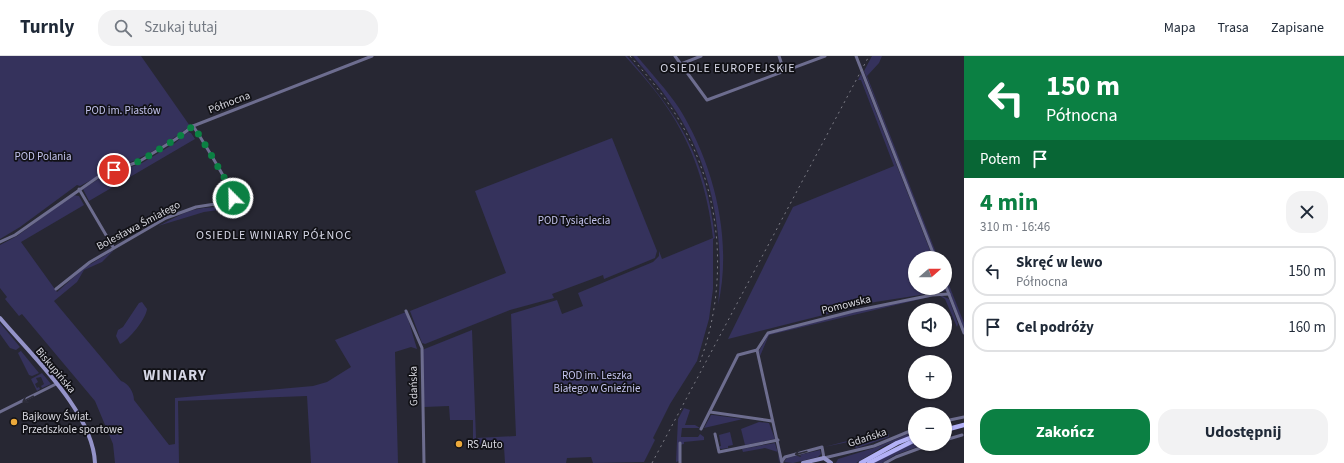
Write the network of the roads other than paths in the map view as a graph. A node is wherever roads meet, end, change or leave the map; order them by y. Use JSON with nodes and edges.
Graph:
{"nodes":[{"id":1,"x":372,"y":56,"type":"edge"},
{"id":2,"x":675,"y":56,"type":"edge"},
{"id":3,"x":701,"y":56,"type":"edge"},
{"id":4,"x":778,"y":56,"type":"edge"},
{"id":5,"x":825,"y":56,"type":"edge"},
{"id":6,"x":856,"y":56,"type":"edge"},
{"id":7,"x":681,"y":64,"type":"junction"},
{"id":8,"x":784,"y":71,"type":"junction"},
{"id":9,"x":193,"y":126,"type":"junction"},
{"id":10,"x":79,"y":189,"type":"junction"},
{"id":11,"x":0,"y":242,"type":"edge"},
{"id":12,"x":113,"y":247,"type":"junction"},
{"id":13,"x":932,"y":251,"type":"edge"},
{"id":14,"x":56,"y":289,"type":"dead end"},
{"id":15,"x":932,"y":295,"type":"edge"},
{"id":16,"x":949,"y":295,"type":"edge"},
{"id":17,"x":406,"y":311,"type":"dead end"},
{"id":18,"x":0,"y":318,"type":"edge"},
{"id":19,"x":964,"y":333,"type":"edge"},
{"id":20,"x":757,"y":350,"type":"junction"},
{"id":21,"x":56,"y":384,"type":"junction"},
{"id":22,"x":0,"y":412,"type":"edge"},
{"id":23,"x":710,"y":412,"type":"junction"},
{"id":24,"x":964,"y":417,"type":"edge"},
{"id":25,"x":952,"y":420,"type":"edge"},
{"id":26,"x":772,"y":421,"type":"junction"},
{"id":27,"x":964,"y":425,"type":"edge"},
{"id":28,"x":952,"y":428,"type":"edge"},
{"id":29,"x":701,"y":429,"type":"dead end"},
{"id":30,"x":908,"y":432,"type":"edge"},
{"id":31,"x":715,"y":434,"type":"dead end"},
{"id":32,"x":962,"y":435,"type":"dead end"},
{"id":33,"x":952,"y":438,"type":"edge"},
{"id":34,"x":908,"y":439,"type":"edge"},
{"id":35,"x":778,"y":440,"type":"junction"},
{"id":36,"x":680,"y":443,"type":"dead end"},
{"id":37,"x":908,"y":443,"type":"edge"},
{"id":38,"x":912,"y":451,"type":"edge"},
{"id":39,"x":824,"y":458,"type":"junction"},
{"id":40,"x":681,"y":462,"type":"edge"},
{"id":41,"x":782,"y":462,"type":"edge"},
{"id":42,"x":95,"y":463,"type":"edge"},
{"id":43,"x":424,"y":463,"type":"edge"},
{"id":44,"x":803,"y":463,"type":"edge"},
{"id":45,"x":831,"y":463,"type":"edge"},
{"id":46,"x":861,"y":463,"type":"edge"},
{"id":47,"x":869,"y":463,"type":"edge"},
{"id":48,"x":885,"y":463,"type":"edge"}],
"edges":[{"from":1,"to":9,"type":"street","name":"Północna"},
{"from":2,"to":7,"type":"street"},
{"from":3,"to":7,"type":"street"},
{"from":4,"to":8,"type":"street"},
{"from":5,"to":8,"type":"street"},
{"from":6,"to":13,"type":"street"},
{"from":7,"to":8,"type":"street"},
{"from":9,"to":10,"type":"street","name":"Północna"},
{"from":9,"to":12,"type":"street","name":"Bolesława Śmiałego"},
{"from":10,"to":11,"type":"street","name":"Północna"},
{"from":10,"to":12,"type":"street"},
{"from":12,"to":14,"type":"street","name":"Bolesława Śmiałego"},
{"from":15,"to":20,"type":"street","name":"Pomowska"},
{"from":16,"to":19,"type":"street"},
{"from":17,"to":43,"type":"street","name":"Gdańska"},
{"from":18,"to":21,"type":"street","name":"Biskupińska"},
{"from":20,"to":23,"type":"street"},
{"from":20,"to":26,"type":"street"},
{"from":21,"to":22,"type":"street","one_way":true},
{"from":21,"to":42,"type":"street","name":"Biskupińska"},
{"from":23,"to":26,"type":"street"},
{"from":23,"to":29,"type":"street"},
{"from":24,"to":25,"type":"street"},
{"from":26,"to":35,"type":"street"},
{"from":27,"to":28,"type":"main road"},
{"from":30,"to":39,"type":"street","name":"Gdańska"},
{"from":31,"to":35,"type":"street"},
{"from":32,"to":33,"type":"street"},
{"from":34,"to":46,"type":"main road","name":"Gdańska"},
{"from":35,"to":41,"type":"street"},
{"from":36,"to":40,"type":"street"},
{"from":37,"to":47,"type":"main road","name":"Gdańska"},
{"from":38,"to":48,"type":"street"},
{"from":39,"to":41,"type":"street","one_way":true},
{"from":39,"to":44,"type":"street","name":"Gdańska"},
{"from":39,"to":45,"type":"street"}]}
